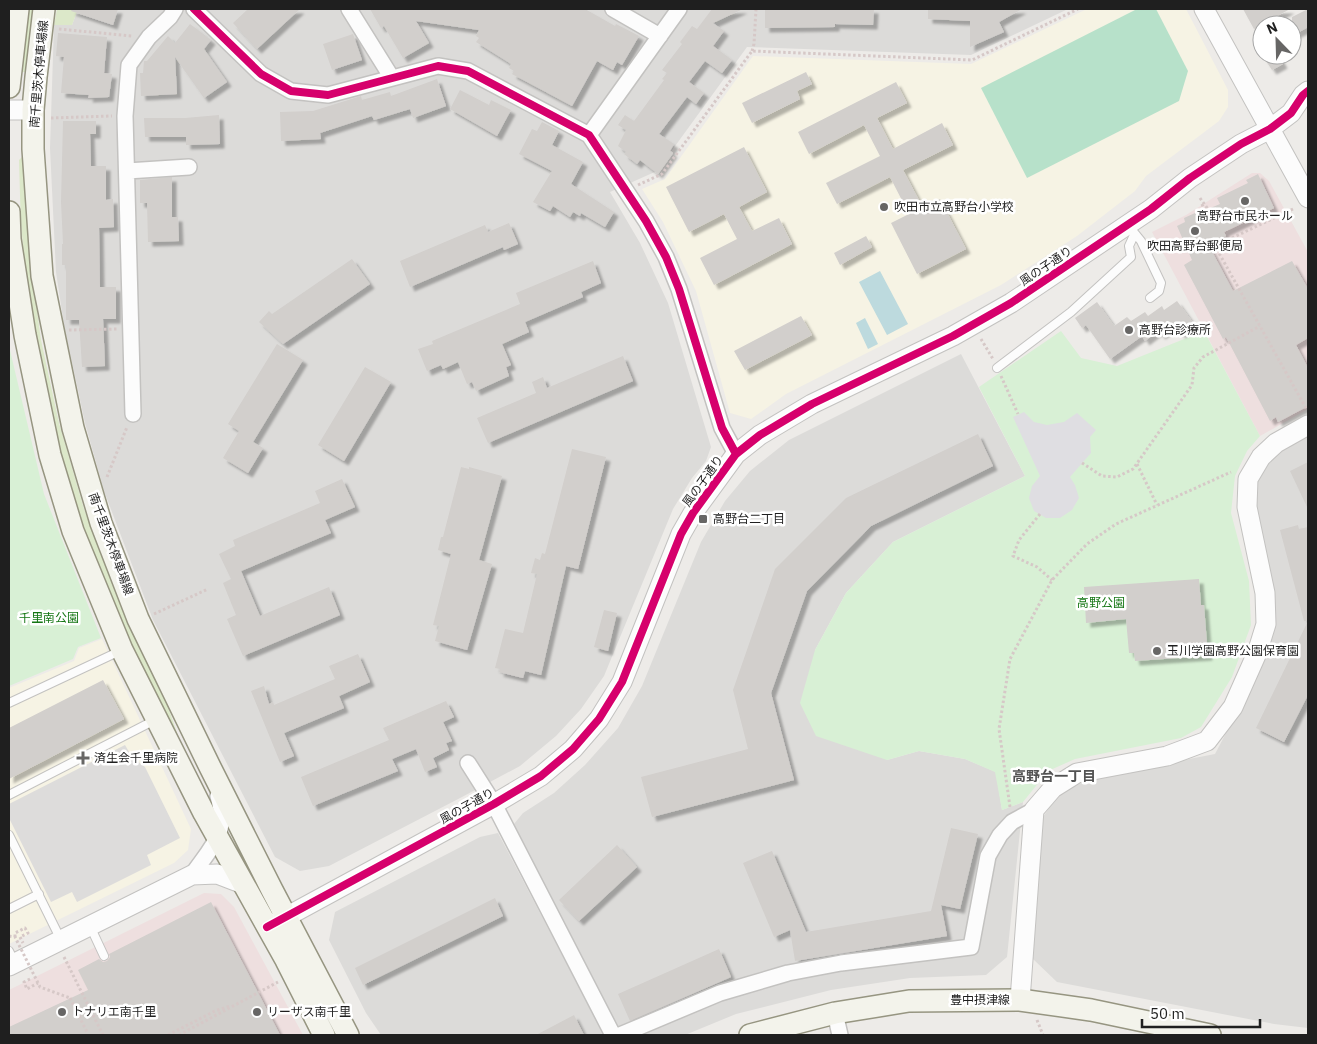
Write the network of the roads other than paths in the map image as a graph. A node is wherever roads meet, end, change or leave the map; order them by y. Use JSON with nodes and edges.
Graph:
{"nodes":[{"id":1,"x":18,"y":9,"type":"edge"},
{"id":2,"x":175,"y":9,"type":"edge"},
{"id":3,"x":194,"y":9,"type":"edge"},
{"id":4,"x":350,"y":9,"type":"edge"},
{"id":5,"x":612,"y":9,"type":"edge"},
{"id":6,"x":679,"y":9,"type":"edge"},
{"id":7,"x":1204,"y":9,"type":"edge"},
{"id":8,"x":47,"y":19,"type":"edge"},
{"id":9,"x":660,"y":36,"type":"junction"},
{"id":10,"x":392,"y":78,"type":"junction"},
{"id":11,"x":9,"y":87,"type":"edge"},
{"id":12,"x":1307,"y":96,"type":"edge"},
{"id":13,"x":9,"y":110,"type":"edge"},
{"id":14,"x":39,"y":114,"type":"junction"},
{"id":15,"x":1270,"y":128,"type":"junction"},
{"id":16,"x":589,"y":135,"type":"junction"},
{"id":17,"x":188,"y":167,"type":"dead end"},
{"id":18,"x":127,"y":170,"type":"junction"},
{"id":19,"x":1308,"y":198,"type":"edge"},
{"id":20,"x":9,"y":212,"type":"edge"},
{"id":21,"x":1132,"y":229,"type":"junction"},
{"id":22,"x":1150,"y":298,"type":"dead end"},
{"id":23,"x":997,"y":368,"type":"road end"},
{"id":24,"x":133,"y":414,"type":"road end"},
{"id":25,"x":1308,"y":425,"type":"edge"},
{"id":26,"x":736,"y":454,"type":"junction"},
{"id":27,"x":122,"y":650,"type":"junction"},
{"id":28,"x":9,"y":703,"type":"edge"},
{"id":29,"x":157,"y":719,"type":"junction"},
{"id":30,"x":468,"y":763,"type":"dead end"},
{"id":31,"x":210,"y":767,"type":"junction"},
{"id":32,"x":9,"y":795,"type":"edge"},
{"id":33,"x":494,"y":804,"type":"junction"},
{"id":34,"x":1034,"y":810,"type":"junction"},
{"id":35,"x":204,"y":813,"type":"junction"},
{"id":36,"x":9,"y":835,"type":"edge"},
{"id":37,"x":218,"y":839,"type":"junction"},
{"id":38,"x":192,"y":874,"type":"junction"},
{"id":39,"x":243,"y":884,"type":"junction"},
{"id":40,"x":39,"y":894,"type":"junction"},
{"id":41,"x":9,"y":909,"type":"edge"},
{"id":42,"x":276,"y":922,"type":"junction"},
{"id":43,"x":90,"y":926,"type":"junction"},
{"id":44,"x":62,"y":948,"type":"junction"},
{"id":45,"x":104,"y":956,"type":"dead end"},
{"id":46,"x":11,"y":960,"type":"edge"},
{"id":47,"x":1020,"y":1000,"type":"junction"},
{"id":48,"x":835,"y":1012,"type":"junction"},
{"id":49,"x":324,"y":1035,"type":"edge"},
{"id":50,"x":348,"y":1035,"type":"edge"},
{"id":51,"x":613,"y":1035,"type":"edge"},
{"id":52,"x":620,"y":1035,"type":"edge"},
{"id":53,"x":750,"y":1035,"type":"edge"},
{"id":54,"x":840,"y":1035,"type":"edge"},
{"id":55,"x":1210,"y":1035,"type":"edge"}],
"edges":[{"from":1,"to":11,"type":"main road"},
{"from":2,"to":18,"type":"street"},
{"from":3,"to":10,"type":"street"},
{"from":4,"to":10,"type":"street"},
{"from":5,"to":9,"type":"street"},
{"from":6,"to":9,"type":"street"},
{"from":7,"to":15,"type":"street"},
{"from":8,"to":14,"type":"main road","name":"南千里茨木停車場線"},
{"from":9,"to":16,"type":"street"},
{"from":10,"to":16,"type":"street"},
{"from":12,"to":15,"type":"street","name":"風の子通り"},
{"from":13,"to":14,"type":"street"},
{"from":14,"to":31,"type":"main road","name":"南千里茨木停車場線"},
{"from":15,"to":19,"type":"street"},
{"from":15,"to":21,"type":"street","name":"風の子通り"},
{"from":16,"to":26,"type":"street"},
{"from":17,"to":18,"type":"street"},
{"from":18,"to":24,"type":"street"},
{"from":20,"to":27,"type":"main road","name":"南千里茨木停車場線"},
{"from":21,"to":22,"type":"lane"},
{"from":21,"to":23,"type":"lane"},
{"from":21,"to":26,"type":"street","name":"風の子通り"},
{"from":25,"to":34,"type":"street"},
{"from":26,"to":33,"type":"street","name":"風の子通り"},
{"from":27,"to":28,"type":"lane"},
{"from":27,"to":29,"type":"main road","name":"南千里茨木停車場線"},
{"from":29,"to":32,"type":"lane"},
{"from":29,"to":35,"type":"main road","name":"南千里茨木停車場線"},
{"from":30,"to":33,"type":"street"},
{"from":31,"to":37,"type":"street"},
{"from":31,"to":42,"type":"main road","name":"南千里茨木停車場線"},
{"from":33,"to":42,"type":"street","name":"風の子通り"},
{"from":33,"to":51,"type":"street"},
{"from":34,"to":47,"type":"street"},
{"from":34,"to":52,"type":"street"},
{"from":35,"to":37,"type":"main road","name":"南千里茨木停車場線"},
{"from":35,"to":38,"type":"street"},
{"from":36,"to":40,"type":"lane"},
{"from":37,"to":38,"type":"street"},
{"from":37,"to":39,"type":"main road","name":"南千里茨木停車場線"},
{"from":38,"to":39,"type":"street"},
{"from":38,"to":43,"type":"street"},
{"from":39,"to":42,"type":"main road","name":"南千里茨木停車場線"},
{"from":40,"to":41,"type":"lane"},
{"from":40,"to":44,"type":"lane"},
{"from":42,"to":49,"type":"main road","name":"南千里茨木停車場線"},
{"from":42,"to":50,"type":"main road","name":"南千里茨木停車場線"},
{"from":43,"to":44,"type":"street"},
{"from":43,"to":45,"type":"lane"},
{"from":44,"to":46,"type":"street"},
{"from":47,"to":48,"type":"main road","name":"豊中摂津線"},
{"from":47,"to":55,"type":"main road","name":"豊中摂津線"},
{"from":48,"to":53,"type":"main road","name":"豊中摂津線"},
{"from":48,"to":54,"type":"street"}]}
